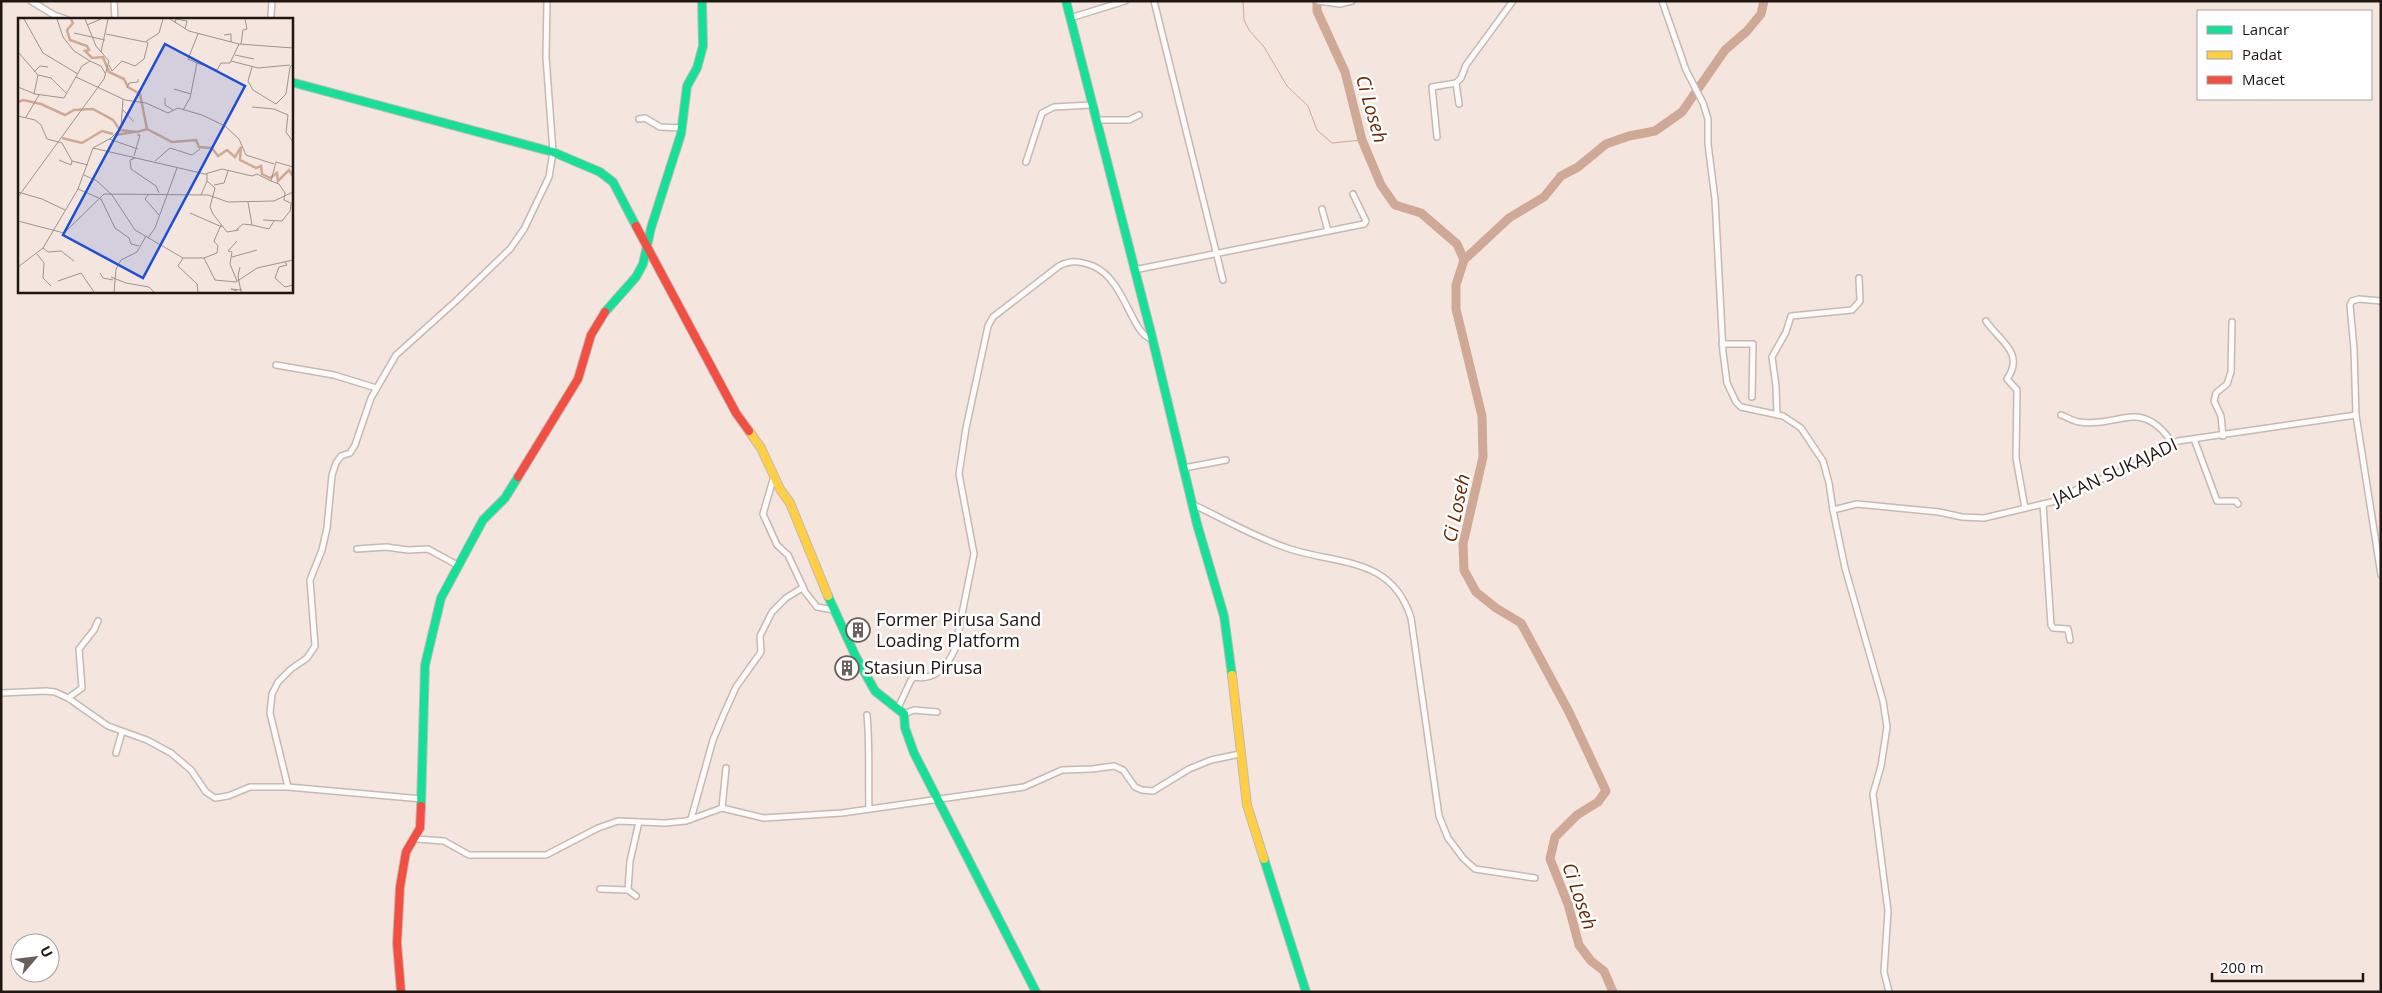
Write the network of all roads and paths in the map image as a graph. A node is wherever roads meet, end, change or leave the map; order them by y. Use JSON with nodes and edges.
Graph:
{"nodes":[{"id":1,"x":31,"y":1,"type":"edge"},
{"id":2,"x":114,"y":1,"type":"edge"},
{"id":3,"x":272,"y":1,"type":"edge"},
{"id":4,"x":547,"y":1,"type":"edge"},
{"id":5,"x":702,"y":1,"type":"edge"},
{"id":6,"x":1066,"y":1,"type":"edge"},
{"id":7,"x":1125,"y":1,"type":"edge"},
{"id":8,"x":1154,"y":1,"type":"edge"},
{"id":9,"x":1318,"y":1,"type":"edge"},
{"id":10,"x":1352,"y":1,"type":"edge"},
{"id":11,"x":1513,"y":1,"type":"edge"},
{"id":12,"x":1662,"y":1,"type":"edge"},
{"id":13,"x":271,"y":14,"type":"dead end"},
{"id":14,"x":63,"y":18,"type":"edge"},
{"id":15,"x":115,"y":18,"type":"edge"},
{"id":16,"x":1070,"y":18,"type":"junction"},
{"id":17,"x":292,"y":82,"type":"edge"},
{"id":18,"x":1456,"y":84,"type":"junction"},
{"id":19,"x":1091,"y":104,"type":"junction"},
{"id":20,"x":1459,"y":104,"type":"dead end"},
{"id":21,"x":1140,"y":115,"type":"dead end"},
{"id":22,"x":639,"y":118,"type":"dead end"},
{"id":23,"x":1095,"y":120,"type":"junction"},
{"id":24,"x":682,"y":128,"type":"junction"},
{"id":25,"x":1437,"y":138,"type":"dead end"},
{"id":26,"x":553,"y":152,"type":"junction"},
{"id":27,"x":1026,"y":162,"type":"dead end"},
{"id":28,"x":1353,"y":194,"type":"dead end"},
{"id":29,"x":1322,"y":209,"type":"dead end"},
{"id":30,"x":1328,"y":231,"type":"junction"},
{"id":31,"x":647,"y":245,"type":"junction"},
{"id":32,"x":1218,"y":254,"type":"junction"},
{"id":33,"x":1134,"y":270,"type":"junction"},
{"id":34,"x":1859,"y":278,"type":"dead end"},
{"id":35,"x":1223,"y":280,"type":"dead end"},
{"id":36,"x":2381,"y":301,"type":"edge"},
{"id":37,"x":1986,"y":321,"type":"dead end"},
{"id":38,"x":2232,"y":322,"type":"dead end"},
{"id":39,"x":1152,"y":339,"type":"junction"},
{"id":40,"x":1722,"y":344,"type":"junction"},
{"id":41,"x":276,"y":365,"type":"dead end"},
{"id":42,"x":376,"y":388,"type":"junction"},
{"id":43,"x":1752,"y":397,"type":"dead end"},
{"id":44,"x":1777,"y":415,"type":"junction"},
{"id":45,"x":2061,"y":415,"type":"dead end"},
{"id":46,"x":2356,"y":415,"type":"junction"},
{"id":47,"x":2223,"y":436,"type":"junction"},
{"id":48,"x":2194,"y":440,"type":"junction"},
{"id":49,"x":2173,"y":444,"type":"junction"},
{"id":50,"x":1226,"y":460,"type":"dead end"},
{"id":51,"x":1184,"y":468,"type":"junction"},
{"id":52,"x":774,"y":476,"type":"junction"},
{"id":53,"x":1192,"y":504,"type":"junction"},
{"id":54,"x":2043,"y":504,"type":"junction"},
{"id":55,"x":2238,"y":504,"type":"dead end"},
{"id":56,"x":2025,"y":508,"type":"junction"},
{"id":57,"x":1833,"y":510,"type":"junction"},
{"id":58,"x":357,"y":549,"type":"dead end"},
{"id":59,"x":458,"y":566,"type":"junction"},
{"id":60,"x":2381,"y":575,"type":"edge"},
{"id":61,"x":804,"y":589,"type":"junction"},
{"id":62,"x":834,"y":610,"type":"junction"},
{"id":63,"x":98,"y":621,"type":"dead end"},
{"id":64,"x":2070,"y":640,"type":"dead end"},
{"id":65,"x":1,"y":693,"type":"edge"},
{"id":66,"x":68,"y":698,"type":"junction"},
{"id":67,"x":901,"y":711,"type":"junction"},
{"id":68,"x":937,"y":712,"type":"dead end"},
{"id":69,"x":867,"y":715,"type":"dead end"},
{"id":70,"x":122,"y":732,"type":"junction"},
{"id":71,"x":116,"y":753,"type":"dead end"},
{"id":72,"x":1240,"y":754,"type":"junction"},
{"id":73,"x":726,"y":768,"type":"dead end"},
{"id":74,"x":288,"y":787,"type":"junction"},
{"id":75,"x":422,"y":799,"type":"junction"},
{"id":76,"x":938,"y":800,"type":"junction"},
{"id":77,"x":722,"y":808,"type":"junction"},
{"id":78,"x":869,"y":809,"type":"junction"},
{"id":79,"x":690,"y":819,"type":"junction"},
{"id":80,"x":639,"y":822,"type":"junction"},
{"id":81,"x":416,"y":839,"type":"junction"},
{"id":82,"x":1535,"y":878,"type":"dead end"},
{"id":83,"x":600,"y":889,"type":"dead end"},
{"id":84,"x":628,"y":890,"type":"junction"},
{"id":85,"x":636,"y":896,"type":"dead end"},
{"id":86,"x":401,"y":992,"type":"edge"},
{"id":87,"x":1036,"y":992,"type":"edge"},
{"id":88,"x":1306,"y":992,"type":"edge"},
{"id":89,"x":1889,"y":992,"type":"edge"}],
"edges":[{"from":1,"to":14,"type":"street"},
{"from":2,"to":15,"type":"street"},
{"from":3,"to":13,"type":"street"},
{"from":4,"to":26,"type":"street"},
{"from":5,"to":24,"type":"street"},
{"from":6,"to":16,"type":"street"},
{"from":7,"to":16,"type":"street"},
{"from":8,"to":32,"type":"street"},
{"from":9,"to":10,"type":"street"},
{"from":11,"to":18,"type":"street"},
{"from":12,"to":40,"type":"street"},
{"from":16,"to":19,"type":"street"},
{"from":17,"to":26,"type":"street"},
{"from":18,"to":20,"type":"street"},
{"from":18,"to":25,"type":"street"},
{"from":19,"to":23,"type":"street"},
{"from":19,"to":27,"type":"street"},
{"from":21,"to":23,"type":"street"},
{"from":22,"to":24,"type":"street"},
{"from":23,"to":33,"type":"street"},
{"from":24,"to":31,"type":"street"},
{"from":26,"to":31,"type":"street"},
{"from":26,"to":42,"type":"street"},
{"from":28,"to":30,"type":"street"},
{"from":29,"to":30,"type":"street"},
{"from":30,"to":32,"type":"street"},
{"from":31,"to":52,"type":"street"},
{"from":31,"to":59,"type":"street"},
{"from":32,"to":33,"type":"street"},
{"from":32,"to":35,"type":"street"},
{"from":33,"to":39,"type":"street"},
{"from":34,"to":44,"type":"street"},
{"from":36,"to":46,"type":"street"},
{"from":37,"to":56,"type":"street"},
{"from":38,"to":47,"type":"street"},
{"from":39,"to":51,"type":"street"},
{"from":39,"to":67,"type":"street"},
{"from":40,"to":43,"type":"street"},
{"from":40,"to":44,"type":"street"},
{"from":41,"to":42,"type":"street"},
{"from":42,"to":74,"type":"street"},
{"from":44,"to":57,"type":"street"},
{"from":45,"to":49,"type":"street"},
{"from":46,"to":47,"type":"street","name":"JALAN SUKAJADI"},
{"from":46,"to":60,"type":"street"},
{"from":47,"to":48,"type":"street","name":"JALAN SUKAJADI"},
{"from":48,"to":49,"type":"street","name":"JALAN SUKAJADI"},
{"from":48,"to":55,"type":"street"},
{"from":49,"to":54,"type":"street","name":"JALAN SUKAJADI"},
{"from":50,"to":51,"type":"street"},
{"from":51,"to":53,"type":"street"},
{"from":52,"to":61,"type":"street"},
{"from":52,"to":62,"type":"street"},
{"from":53,"to":72,"type":"street"},
{"from":53,"to":82,"type":"street"},
{"from":54,"to":56,"type":"street","name":"JALAN SUKAJADI"},
{"from":54,"to":64,"type":"street"},
{"from":56,"to":57,"type":"street","name":"JALAN SUKAJADI"},
{"from":57,"to":89,"type":"street"},
{"from":58,"to":59,"type":"street"},
{"from":59,"to":75,"type":"street"},
{"from":61,"to":62,"type":"street"},
{"from":61,"to":79,"type":"street"},
{"from":62,"to":67,"type":"street"},
{"from":63,"to":66,"type":"street"},
{"from":65,"to":66,"type":"street"},
{"from":66,"to":70,"type":"street"},
{"from":67,"to":68,"type":"street"},
{"from":67,"to":76,"type":"street"},
{"from":69,"to":78,"type":"street"},
{"from":70,"to":71,"type":"street"},
{"from":70,"to":74,"type":"street"},
{"from":72,"to":76,"type":"street"},
{"from":72,"to":88,"type":"street"},
{"from":73,"to":77,"type":"street"},
{"from":74,"to":75,"type":"street"},
{"from":75,"to":81,"type":"street"},
{"from":76,"to":78,"type":"street"},
{"from":76,"to":87,"type":"street"},
{"from":77,"to":78,"type":"street"},
{"from":77,"to":79,"type":"street"},
{"from":79,"to":80,"type":"street"},
{"from":80,"to":81,"type":"street"},
{"from":80,"to":84,"type":"street"},
{"from":81,"to":86,"type":"street"},
{"from":83,"to":84,"type":"street"},
{"from":84,"to":85,"type":"street"}]}
